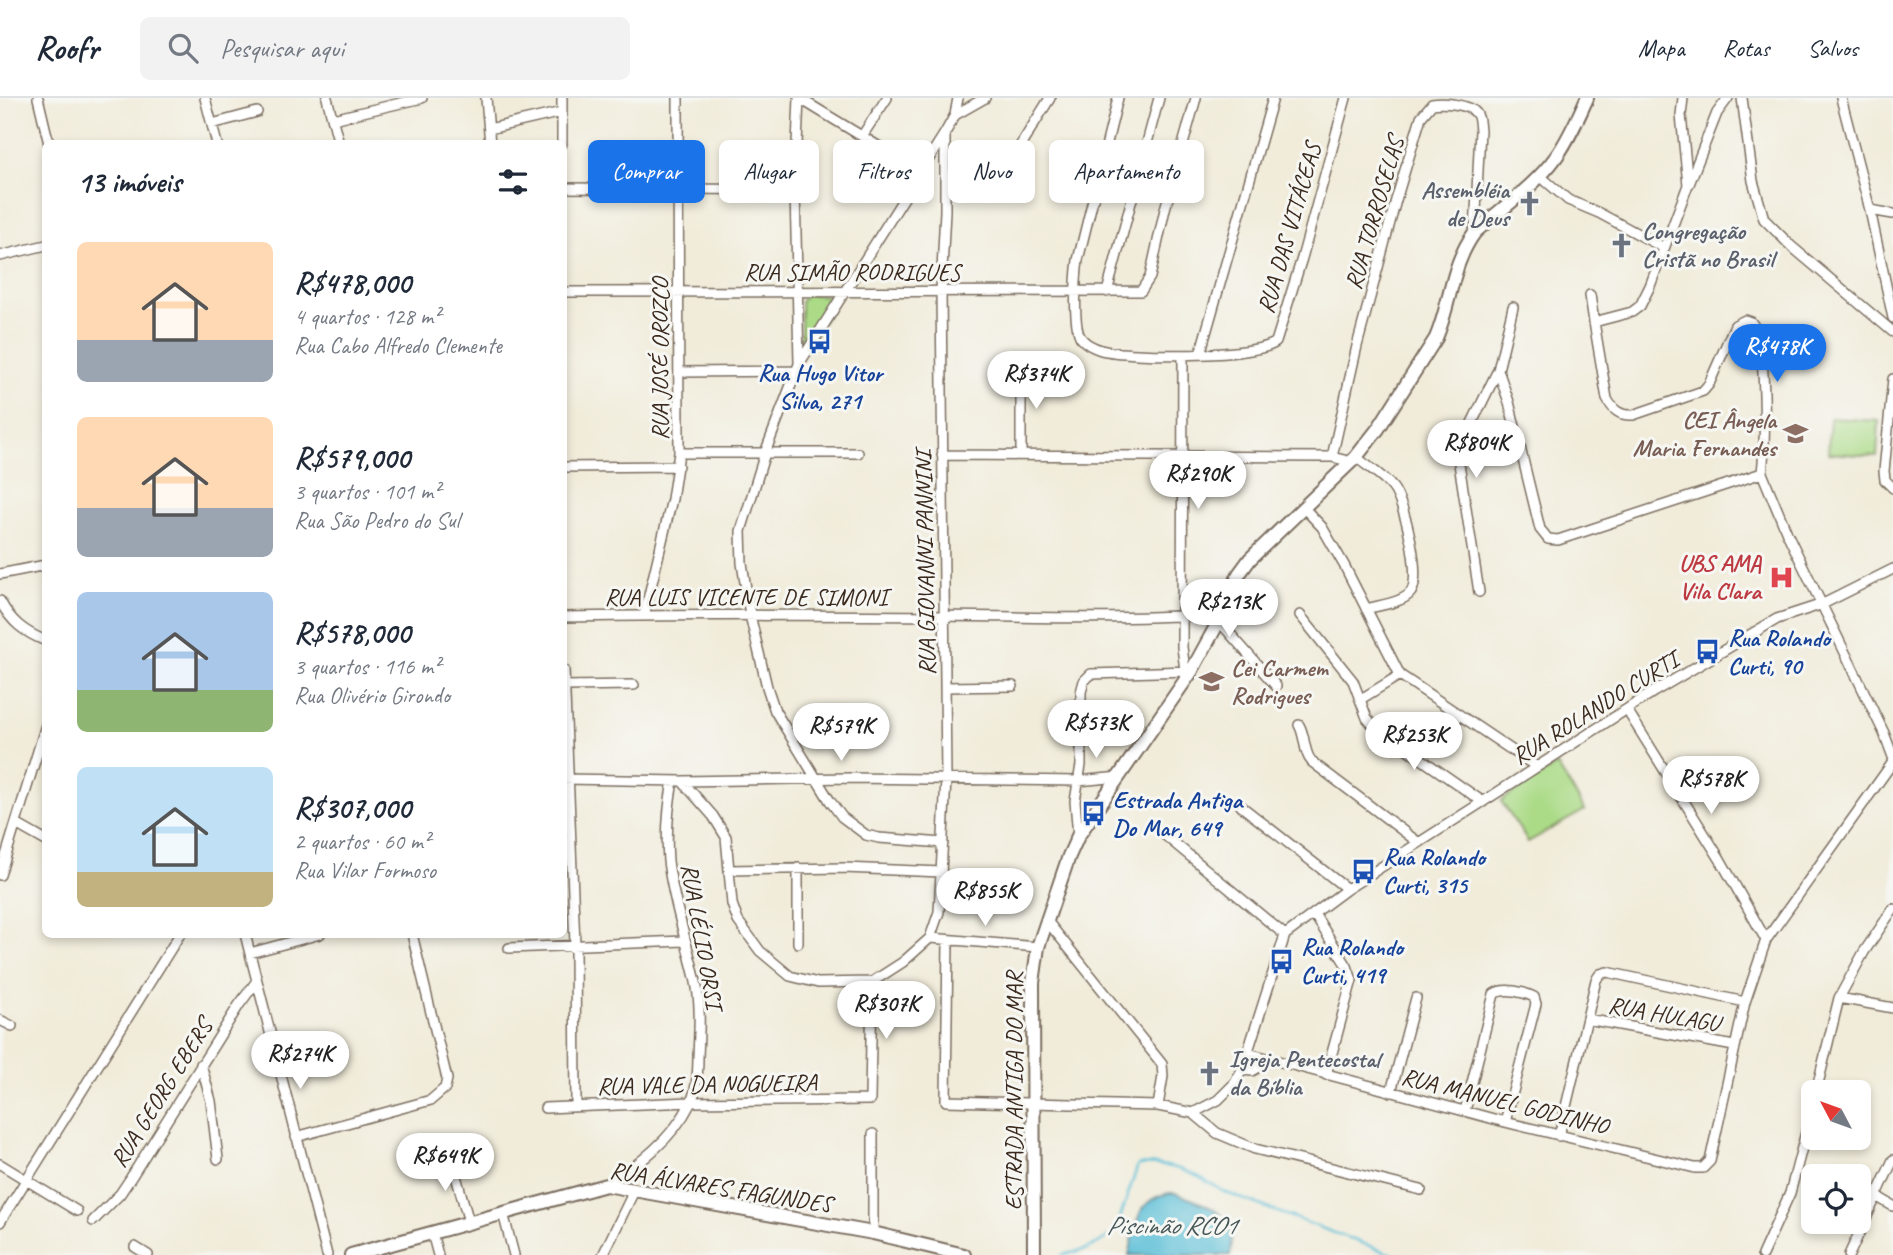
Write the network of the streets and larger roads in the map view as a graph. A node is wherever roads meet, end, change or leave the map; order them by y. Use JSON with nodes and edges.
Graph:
{"nodes":[{"id":1,"x":38,"y":98,"type":"edge"},
{"id":2,"x":205,"y":98,"type":"edge"},
{"id":3,"x":327,"y":98,"type":"edge"},
{"id":4,"x":422,"y":98,"type":"edge"},
{"id":5,"x":486,"y":98,"type":"edge"},
{"id":6,"x":562,"y":98,"type":"edge"},
{"id":7,"x":678,"y":98,"type":"edge"},
{"id":8,"x":799,"y":98,"type":"edge"},
{"id":9,"x":887,"y":98,"type":"edge"},
{"id":10,"x":958,"y":98,"type":"edge"},
{"id":11,"x":985,"y":98,"type":"edge"},
{"id":12,"x":1050,"y":98,"type":"edge"},
{"id":13,"x":1118,"y":98,"type":"edge"},
{"id":14,"x":1159,"y":98,"type":"edge"},
{"id":15,"x":1196,"y":98,"type":"edge"},
{"id":16,"x":1273,"y":98,"type":"edge"},
{"id":17,"x":1346,"y":98,"type":"edge"},
{"id":18,"x":1587,"y":98,"type":"edge"},
{"id":19,"x":1683,"y":98,"type":"edge"},
{"id":20,"x":1728,"y":98,"type":"edge"},
{"id":21,"x":1742,"y":98,"type":"edge"},
{"id":22,"x":1841,"y":98,"type":"edge"},
{"id":23,"x":257,"y":112,"type":"dead end"},
{"id":24,"x":562,"y":112,"type":"junction"},
{"id":25,"x":955,"y":115,"type":"junction"},
{"id":26,"x":333,"y":119,"type":"junction"},
{"id":27,"x":212,"y":124,"type":"junction"},
{"id":28,"x":489,"y":129,"type":"junction"},
{"id":29,"x":944,"y":133,"type":"junction"},
{"id":30,"x":862,"y":136,"type":"junction"},
{"id":31,"x":48,"y":140,"type":"edge"},
{"id":32,"x":216,"y":140,"type":"edge"},
{"id":33,"x":337,"y":140,"type":"edge"},
{"id":34,"x":489,"y":140,"type":"edge"},
{"id":35,"x":562,"y":140,"type":"edge"},
{"id":36,"x":678,"y":140,"type":"edge"},
{"id":37,"x":797,"y":140,"type":"edge"},
{"id":38,"x":869,"y":140,"type":"edge"},
{"id":39,"x":1024,"y":140,"type":"edge"},
{"id":40,"x":934,"y":148,"type":"edge"},
{"id":41,"x":1540,"y":176,"type":"junction"},
{"id":42,"x":1688,"y":185,"type":"junction"},
{"id":43,"x":567,"y":188,"type":"edge"},
{"id":44,"x":588,"y":188,"type":"edge"},
{"id":45,"x":678,"y":203,"type":"edge"},
{"id":46,"x":795,"y":203,"type":"edge"},
{"id":47,"x":899,"y":203,"type":"edge"},
{"id":48,"x":1870,"y":210,"type":"junction"},
{"id":49,"x":1893,"y":214,"type":"edge"},
{"id":50,"x":1475,"y":232,"type":"junction"},
{"id":51,"x":42,"y":246,"type":"edge"},
{"id":52,"x":1664,"y":248,"type":"junction"},
{"id":53,"x":0,"y":256,"type":"edge"},
{"id":54,"x":941,"y":290,"type":"junction"},
{"id":55,"x":679,"y":291,"type":"junction"},
{"id":56,"x":798,"y":291,"type":"junction"},
{"id":57,"x":845,"y":291,"type":"junction"},
{"id":58,"x":1076,"y":291,"type":"junction"},
{"id":59,"x":567,"y":292,"type":"edge"},
{"id":60,"x":1107,"y":292,"type":"junction"},
{"id":61,"x":1590,"y":295,"type":"dead end"},
{"id":62,"x":1513,"y":307,"type":"dead end"},
{"id":63,"x":1893,"y":317,"type":"edge"},
{"id":64,"x":1594,"y":322,"type":"junction"},
{"id":65,"x":1893,"y":332,"type":"edge"},
{"id":66,"x":1200,"y":354,"type":"junction"},
{"id":67,"x":1183,"y":355,"type":"junction"},
{"id":68,"x":1021,"y":367,"type":"dead end"},
{"id":69,"x":797,"y":368,"type":"junction"},
{"id":70,"x":1498,"y":370,"type":"junction"},
{"id":71,"x":680,"y":372,"type":"junction"},
{"id":72,"x":1893,"y":379,"type":"edge"},
{"id":73,"x":1892,"y":400,"type":"edge"},
{"id":74,"x":679,"y":453,"type":"junction"},
{"id":75,"x":765,"y":453,"type":"junction"},
{"id":76,"x":858,"y":453,"type":"dead end"},
{"id":77,"x":942,"y":455,"type":"junction"},
{"id":78,"x":1021,"y":455,"type":"junction"},
{"id":79,"x":1183,"y":457,"type":"junction"},
{"id":80,"x":1332,"y":457,"type":"junction"},
{"id":81,"x":1354,"y":460,"type":"junction"},
{"id":82,"x":678,"y":466,"type":"junction"},
{"id":83,"x":567,"y":467,"type":"edge"},
{"id":84,"x":1762,"y":473,"type":"junction"},
{"id":85,"x":1893,"y":488,"type":"edge"},
{"id":86,"x":1303,"y":507,"type":"junction"},
{"id":87,"x":42,"y":566,"type":"edge"},
{"id":88,"x":1893,"y":569,"type":"edge"},
{"id":89,"x":0,"y":574,"type":"edge"},
{"id":90,"x":1479,"y":592,"type":"dead end"},
{"id":91,"x":0,"y":601,"type":"edge"},
{"id":92,"x":1823,"y":604,"type":"junction"},
{"id":93,"x":1366,"y":609,"type":"junction"},
{"id":94,"x":750,"y":615,"type":"junction"},
{"id":95,"x":1300,"y":615,"type":"dead end"},
{"id":96,"x":645,"y":616,"type":"junction"},
{"id":97,"x":945,"y":616,"type":"junction"},
{"id":98,"x":567,"y":617,"type":"edge"},
{"id":99,"x":1183,"y":617,"type":"junction"},
{"id":100,"x":1221,"y":617,"type":"junction"},
{"id":101,"x":42,"y":640,"type":"edge"},
{"id":102,"x":1188,"y":671,"type":"junction"},
{"id":103,"x":1401,"y":676,"type":"junction"},
{"id":104,"x":634,"y":685,"type":"dead end"},
{"id":105,"x":567,"y":686,"type":"edge"},
{"id":106,"x":1013,"y":686,"type":"dead end"},
{"id":107,"x":1276,"y":686,"type":"dead end"},
{"id":108,"x":946,"y":687,"type":"junction"},
{"id":109,"x":1362,"y":702,"type":"junction"},
{"id":110,"x":1627,"y":710,"type":"junction"},
{"id":111,"x":1299,"y":725,"type":"dead end"},
{"id":112,"x":1889,"y":731,"type":"edge"},
{"id":113,"x":42,"y":738,"type":"edge"},
{"id":114,"x":1893,"y":759,"type":"edge"},
{"id":115,"x":1538,"y":767,"type":"junction"},
{"id":116,"x":1120,"y":777,"type":"junction"},
{"id":117,"x":567,"y":778,"type":"edge"},
{"id":118,"x":946,"y":779,"type":"junction"},
{"id":119,"x":818,"y":780,"type":"junction"},
{"id":120,"x":678,"y":781,"type":"junction"},
{"id":121,"x":1078,"y":781,"type":"junction"},
{"id":122,"x":1483,"y":802,"type":"junction"},
{"id":123,"x":1241,"y":807,"type":"dead end"},
{"id":124,"x":567,"y":811,"type":"edge"},
{"id":125,"x":16,"y":824,"type":"junction"},
{"id":126,"x":1161,"y":832,"type":"dead end"},
{"id":127,"x":1078,"y":836,"type":"junction"},
{"id":128,"x":42,"y":839,"type":"edge"},
{"id":129,"x":1419,"y":843,"type":"junction"},
{"id":130,"x":943,"y":844,"type":"junction"},
{"id":131,"x":797,"y":868,"type":"junction"},
{"id":132,"x":729,"y":870,"type":"junction"},
{"id":133,"x":942,"y":872,"type":"junction"},
{"id":134,"x":0,"y":875,"type":"edge"},
{"id":135,"x":1347,"y":889,"type":"junction"},
{"id":136,"x":1893,"y":909,"type":"edge"},
{"id":137,"x":1314,"y":914,"type":"junction"},
{"id":138,"x":1047,"y":921,"type":"junction"},
{"id":139,"x":1284,"y":935,"type":"junction"},
{"id":140,"x":178,"y":938,"type":"edge"},
{"id":141,"x":246,"y":938,"type":"edge"},
{"id":142,"x":305,"y":938,"type":"edge"},
{"id":143,"x":413,"y":938,"type":"edge"},
{"id":144,"x":930,"y":939,"type":"junction"},
{"id":145,"x":948,"y":940,"type":"junction"},
{"id":146,"x":1766,"y":940,"type":"junction"},
{"id":147,"x":684,"y":941,"type":"junction"},
{"id":148,"x":798,"y":943,"type":"dead end"},
{"id":149,"x":575,"y":945,"type":"junction"},
{"id":150,"x":509,"y":947,"type":"dead end"},
{"id":151,"x":1038,"y":947,"type":"junction"},
{"id":152,"x":250,"y":953,"type":"junction"},
{"id":153,"x":256,"y":982,"type":"junction"},
{"id":154,"x":872,"y":982,"type":"junction"},
{"id":155,"x":1416,"y":998,"type":"dead end"},
{"id":156,"x":1839,"y":998,"type":"junction"},
{"id":157,"x":1745,"y":1002,"type":"junction"},
{"id":158,"x":1893,"y":1008,"type":"edge"},
{"id":159,"x":1587,"y":1019,"type":"junction"},
{"id":160,"x":0,"y":1020,"type":"edge"},
{"id":161,"x":12,"y":1026,"type":"dead end"},
{"id":162,"x":1734,"y":1046,"type":"junction"},
{"id":163,"x":1248,"y":1053,"type":"junction"},
{"id":164,"x":1271,"y":1060,"type":"junction"},
{"id":165,"x":201,"y":1063,"type":"junction"},
{"id":166,"x":1242,"y":1070,"type":"junction"},
{"id":167,"x":1326,"y":1076,"type":"junction"},
{"id":168,"x":1819,"y":1080,"type":"edge"},
{"id":169,"x":1391,"y":1092,"type":"junction"},
{"id":170,"x":691,"y":1102,"type":"junction"},
{"id":171,"x":1032,"y":1105,"type":"junction"},
{"id":172,"x":576,"y":1106,"type":"junction"},
{"id":173,"x":1158,"y":1106,"type":"junction"},
{"id":174,"x":545,"y":1108,"type":"dead end"},
{"id":175,"x":1465,"y":1111,"type":"junction"},
{"id":176,"x":1193,"y":1113,"type":"junction"},
{"id":177,"x":1505,"y":1122,"type":"junction"},
{"id":178,"x":873,"y":1134,"type":"dead end"},
{"id":179,"x":1559,"y":1136,"type":"junction"},
{"id":180,"x":296,"y":1137,"type":"junction"},
{"id":181,"x":1801,"y":1150,"type":"edge"},
{"id":182,"x":450,"y":1155,"type":"dead end"},
{"id":183,"x":218,"y":1159,"type":"dead end"},
{"id":184,"x":1893,"y":1160,"type":"edge"},
{"id":185,"x":0,"y":1164,"type":"edge"},
{"id":186,"x":26,"y":1181,"type":"junction"},
{"id":187,"x":606,"y":1185,"type":"junction"},
{"id":188,"x":1421,"y":1189,"type":"dead end"},
{"id":189,"x":634,"y":1191,"type":"junction"},
{"id":190,"x":1876,"y":1196,"type":"junction"},
{"id":191,"x":1893,"y":1206,"type":"edge"},
{"id":192,"x":77,"y":1211,"type":"dead end"},
{"id":193,"x":503,"y":1213,"type":"junction"},
{"id":194,"x":0,"y":1222,"type":"edge"},
{"id":195,"x":93,"y":1222,"type":"dead end"},
{"id":196,"x":469,"y":1222,"type":"junction"},
{"id":197,"x":432,"y":1233,"type":"junction"},
{"id":198,"x":873,"y":1233,"type":"junction"},
{"id":199,"x":135,"y":1247,"type":"dead end"},
{"id":200,"x":364,"y":1253,"type":"edge"},
{"id":201,"x":148,"y":1255,"type":"edge"},
{"id":202,"x":327,"y":1255,"type":"edge"},
{"id":203,"x":351,"y":1255,"type":"edge"},
{"id":204,"x":438,"y":1255,"type":"edge"},
{"id":205,"x":514,"y":1255,"type":"edge"},
{"id":206,"x":603,"y":1255,"type":"edge"},
{"id":207,"x":964,"y":1255,"type":"edge"},
{"id":208,"x":1034,"y":1255,"type":"edge"},
{"id":209,"x":1762,"y":1255,"type":"edge"},
{"id":210,"x":1849,"y":1255,"type":"edge"}],
"edges":[{"from":1,"to":31,"type":"street"},
{"from":2,"to":27,"type":"street"},
{"from":3,"to":26,"type":"street"},
{"from":4,"to":26,"type":"street"},
{"from":5,"to":28,"type":"street"},
{"from":6,"to":24,"type":"street"},
{"from":7,"to":36,"type":"street","name":"RUA JOSÉ OROZCO"},
{"from":8,"to":30,"type":"street"},
{"from":8,"to":37,"type":"street"},
{"from":9,"to":30,"type":"street"},
{"from":10,"to":25,"type":"street"},
{"from":11,"to":25,"type":"street"},
{"from":12,"to":39,"type":"street"},
{"from":13,"to":58,"type":"street","name":"RUA DAS VITÁCEAS"},
{"from":14,"to":60,"type":"street"},
{"from":15,"to":60,"type":"street","name":"RUA SIMÃO RODRIGUES"},
{"from":16,"to":66,"type":"street"},
{"from":17,"to":66,"type":"street","name":"RUA DAS VITÁCEAS"},
{"from":18,"to":41,"type":"street","name":"ESTRADA ANTIGA DO MAR"},
{"from":19,"to":42,"type":"street"},
{"from":20,"to":42,"type":"street"},
{"from":21,"to":65,"type":"street"},
{"from":22,"to":48,"type":"street"},
{"from":23,"to":27,"type":"street"},
{"from":24,"to":28,"type":"street"},
{"from":24,"to":35,"type":"street"},
{"from":25,"to":29,"type":"street"},
{"from":26,"to":33,"type":"street"},
{"from":27,"to":32,"type":"street"},
{"from":28,"to":34,"type":"street"},
{"from":29,"to":40,"type":"street"},
{"from":29,"to":54,"type":"street","name":"RUA GIOVANNI PANNINI"},
{"from":30,"to":38,"type":"street"},
{"from":41,"to":50,"type":"street","name":"ESTRADA ANTIGA DO MAR"},
{"from":41,"to":52,"type":"street"},
{"from":42,"to":52,"type":"street"},
{"from":43,"to":44,"type":"street"},
{"from":45,"to":55,"type":"street","name":"RUA JOSÉ OROZCO"},
{"from":46,"to":56,"type":"street"},
{"from":47,"to":57,"type":"street"},
{"from":48,"to":49,"type":"street"},
{"from":48,"to":63,"type":"street"},
{"from":50,"to":80,"type":"street","name":"RUA TORROSELAS"},
{"from":50,"to":81,"type":"street","name":"ESTRADA ANTIGA DO MAR"},
{"from":51,"to":53,"type":"street"},
{"from":52,"to":64,"type":"street"},
{"from":54,"to":57,"type":"street","name":"RUA SIMÃO RODRIGUES"},
{"from":54,"to":58,"type":"street","name":"RUA SIMÃO RODRIGUES"},
{"from":54,"to":77,"type":"street","name":"RUA GIOVANNI PANNINI"},
{"from":55,"to":56,"type":"street","name":"RUA SIMÃO RODRIGUES"},
{"from":55,"to":59,"type":"street","name":"RUA SIMÃO RODRIGUES"},
{"from":55,"to":71,"type":"street","name":"RUA JOSÉ OROZCO"},
{"from":56,"to":57,"type":"street","name":"RUA SIMÃO RODRIGUES"},
{"from":56,"to":69,"type":"street"},
{"from":57,"to":69,"type":"street"},
{"from":58,"to":60,"type":"street","name":"RUA SIMÃO RODRIGUES"},
{"from":58,"to":67,"type":"street","name":"RUA DAS VITÁCEAS"},
{"from":61,"to":64,"type":"street"},
{"from":62,"to":70,"type":"street"},
{"from":64,"to":84,"type":"street"},
{"from":66,"to":67,"type":"street","name":"RUA DAS VITÁCEAS"},
{"from":67,"to":79,"type":"street"},
{"from":68,"to":78,"type":"street"},
{"from":69,"to":71,"type":"street"},
{"from":69,"to":75,"type":"street"},
{"from":70,"to":84,"type":"street"},
{"from":70,"to":90,"type":"street"},
{"from":71,"to":74,"type":"street","name":"RUA JOSÉ OROZCO"},
{"from":72,"to":73,"type":"street"},
{"from":73,"to":85,"type":"street"},
{"from":74,"to":75,"type":"street"},
{"from":74,"to":82,"type":"street","name":"RUA JOSÉ OROZCO"},
{"from":75,"to":76,"type":"street"},
{"from":75,"to":94,"type":"street"},
{"from":77,"to":78,"type":"street"},
{"from":77,"to":97,"type":"street","name":"RUA GIOVANNI PANNINI"},
{"from":78,"to":79,"type":"street"},
{"from":79,"to":80,"type":"street"},
{"from":79,"to":99,"type":"street"},
{"from":80,"to":81,"type":"street"},
{"from":81,"to":86,"type":"street","name":"ESTRADA ANTIGA DO MAR"},
{"from":81,"to":93,"type":"street"},
{"from":82,"to":83,"type":"street"},
{"from":82,"to":96,"type":"street","name":"RUA JOSÉ OROZCO"},
{"from":84,"to":92,"type":"street"},
{"from":86,"to":93,"type":"street"},
{"from":86,"to":100,"type":"street","name":"ESTRADA ANTIGA DO MAR"},
{"from":87,"to":89,"type":"street"},
{"from":88,"to":92,"type":"street","name":"RUA ROLANDO CURTI"},
{"from":91,"to":101,"type":"street"},
{"from":92,"to":110,"type":"street","name":"RUA ROLANDO CURTI"},
{"from":92,"to":112,"type":"street"},
{"from":93,"to":103,"type":"street"},
{"from":94,"to":96,"type":"street","name":"RUA LUIS VICENTE DE SIMONI"},
{"from":94,"to":97,"type":"street","name":"RUA LUIS VICENTE DE SIMONI"},
{"from":94,"to":119,"type":"street"},
{"from":95,"to":109,"type":"street"},
{"from":96,"to":98,"type":"street","name":"RUA LUIS VICENTE DE SIMONI"},
{"from":97,"to":99,"type":"street","name":"RUA LUIS VICENTE DE SIMONI"},
{"from":97,"to":108,"type":"street","name":"RUA GIOVANNI PANNINI"},
{"from":99,"to":100,"type":"street","name":"RUA LUIS VICENTE DE SIMONI"},
{"from":99,"to":102,"type":"street"},
{"from":100,"to":102,"type":"street","name":"ESTRADA ANTIGA DO MAR"},
{"from":100,"to":107,"type":"street"},
{"from":102,"to":116,"type":"street","name":"ESTRADA ANTIGA DO MAR"},
{"from":102,"to":121,"type":"street"},
{"from":103,"to":109,"type":"street"},
{"from":103,"to":115,"type":"street"},
{"from":104,"to":105,"type":"street"},
{"from":106,"to":108,"type":"street"},
{"from":108,"to":118,"type":"street","name":"RUA GIOVANNI PANNINI"},
{"from":109,"to":122,"type":"street"},
{"from":110,"to":115,"type":"street","name":"RUA ROLANDO CURTI"},
{"from":110,"to":146,"type":"street"},
{"from":111,"to":129,"type":"street"},
{"from":112,"to":114,"type":"street"},
{"from":113,"to":125,"type":"street"},
{"from":114,"to":146,"type":"street"},
{"from":115,"to":122,"type":"street","name":"RUA ROLANDO CURTI"},
{"from":116,"to":121,"type":"street"},
{"from":116,"to":127,"type":"street","name":"ESTRADA ANTIGA DO MAR"},
{"from":117,"to":120,"type":"street"},
{"from":118,"to":119,"type":"street"},
{"from":118,"to":121,"type":"street"},
{"from":118,"to":130,"type":"street","name":"RUA GIOVANNI PANNINI"},
{"from":119,"to":120,"type":"street"},
{"from":119,"to":130,"type":"street"},
{"from":120,"to":132,"type":"street"},
{"from":120,"to":147,"type":"street","name":"RUA LÉLIO ORSI"},
{"from":121,"to":127,"type":"street"},
{"from":122,"to":129,"type":"street","name":"RUA ROLANDO CURTI"},
{"from":123,"to":135,"type":"street"},
{"from":124,"to":149,"type":"street"},
{"from":125,"to":128,"type":"street"},
{"from":125,"to":134,"type":"street"},
{"from":126,"to":139,"type":"street"},
{"from":127,"to":138,"type":"street","name":"ESTRADA ANTIGA DO MAR"},
{"from":129,"to":135,"type":"street","name":"RUA ROLANDO CURTI"},
{"from":130,"to":133,"type":"street","name":"RUA GIOVANNI PANNINI"},
{"from":131,"to":132,"type":"street"},
{"from":131,"to":133,"type":"street"},
{"from":131,"to":148,"type":"street"},
{"from":132,"to":154,"type":"street"},
{"from":133,"to":144,"type":"street","name":"RUA GIOVANNI PANNINI"},
{"from":135,"to":137,"type":"street","name":"RUA ROLANDO CURTI"},
{"from":136,"to":156,"type":"street"},
{"from":137,"to":139,"type":"street","name":"RUA ROLANDO CURTI"},
{"from":137,"to":167,"type":"street"},
{"from":138,"to":151,"type":"street","name":"ESTRADA ANTIGA DO MAR"},
{"from":138,"to":173,"type":"street"},
{"from":139,"to":163,"type":"street"},
{"from":140,"to":186,"type":"street"},
{"from":141,"to":152,"type":"street"},
{"from":142,"to":152,"type":"street"},
{"from":143,"to":180,"type":"street"},
{"from":144,"to":145,"type":"street"},
{"from":144,"to":154,"type":"street"},
{"from":145,"to":151,"type":"street"},
{"from":145,"to":171,"type":"street"},
{"from":146,"to":157,"type":"street"},
{"from":147,"to":149,"type":"street"},
{"from":147,"to":170,"type":"street","name":"RUA LÉLIO ORSI"},
{"from":149,"to":150,"type":"street"},
{"from":149,"to":172,"type":"street"},
{"from":151,"to":171,"type":"street","name":"ESTRADA ANTIGA DO MAR"},
{"from":152,"to":153,"type":"street"},
{"from":153,"to":165,"type":"street","name":"RUA GEORG EBERS"},
{"from":153,"to":180,"type":"street"},
{"from":154,"to":170,"type":"street","name":"RUA VALE DA NOGUEIRA"},
{"from":155,"to":169,"type":"street"},
{"from":156,"to":158,"type":"street"},
{"from":156,"to":168,"type":"street"},
{"from":157,"to":159,"type":"street"},
{"from":157,"to":162,"type":"street"},
{"from":159,"to":162,"type":"street","name":"RUA HULAGU"},
{"from":159,"to":179,"type":"street"},
{"from":160,"to":161,"type":"street"},
{"from":162,"to":179,"type":"street","name":"RUA MANUEL GODINHO"},
{"from":163,"to":164,"type":"street","name":"RUA MANUEL GODINHO"},
{"from":163,"to":166,"type":"street"},
{"from":164,"to":166,"type":"street"},
{"from":164,"to":167,"type":"street","name":"RUA MANUEL GODINHO"},
{"from":165,"to":183,"type":"street"},
{"from":165,"to":195,"type":"street","name":"RUA GEORG EBERS"},
{"from":166,"to":176,"type":"street"},
{"from":167,"to":169,"type":"street","name":"RUA MANUEL GODINHO"},
{"from":169,"to":175,"type":"street","name":"RUA MANUEL GODINHO"},
{"from":170,"to":172,"type":"street","name":"RUA VALE DA NOGUEIRA"},
{"from":170,"to":187,"type":"street","name":"RUA LÉLIO ORSI"},
{"from":171,"to":173,"type":"street"},
{"from":171,"to":208,"type":"street","name":"ESTRADA ANTIGA DO MAR"},
{"from":172,"to":174,"type":"street","name":"RUA VALE DA NOGUEIRA"},
{"from":173,"to":176,"type":"street"},
{"from":175,"to":177,"type":"street","name":"RUA MANUEL GODINHO"},
{"from":175,"to":177,"type":"street"},
{"from":176,"to":188,"type":"street"},
{"from":177,"to":179,"type":"street","name":"RUA MANUEL GODINHO"},
{"from":178,"to":198,"type":"street"},
{"from":180,"to":202,"type":"street"},
{"from":181,"to":209,"type":"street"},
{"from":182,"to":196,"type":"street"},
{"from":184,"to":190,"type":"street"},
{"from":185,"to":186,"type":"street"},
{"from":186,"to":192,"type":"street"},
{"from":186,"to":194,"type":"street"},
{"from":187,"to":189,"type":"street","name":"RUA ÁLVARES FAGUNDES"},
{"from":187,"to":193,"type":"street","name":"RUA ÁLVARES FAGUNDES"},
{"from":189,"to":198,"type":"street","name":"RUA ÁLVARES FAGUNDES"},
{"from":189,"to":206,"type":"street"},
{"from":190,"to":191,"type":"street"},
{"from":190,"to":210,"type":"street"},
{"from":193,"to":196,"type":"street","name":"RUA ÁLVARES FAGUNDES"},
{"from":193,"to":205,"type":"street"},
{"from":196,"to":197,"type":"street","name":"RUA ÁLVARES FAGUNDES"},
{"from":197,"to":200,"type":"street","name":"RUA ÁLVARES FAGUNDES"},
{"from":197,"to":204,"type":"street"},
{"from":198,"to":207,"type":"street","name":"RUA ÁLVARES FAGUNDES"},
{"from":199,"to":201,"type":"street"},
{"from":200,"to":203,"type":"street","name":"RUA ÁLVARES FAGUNDES"}]}
